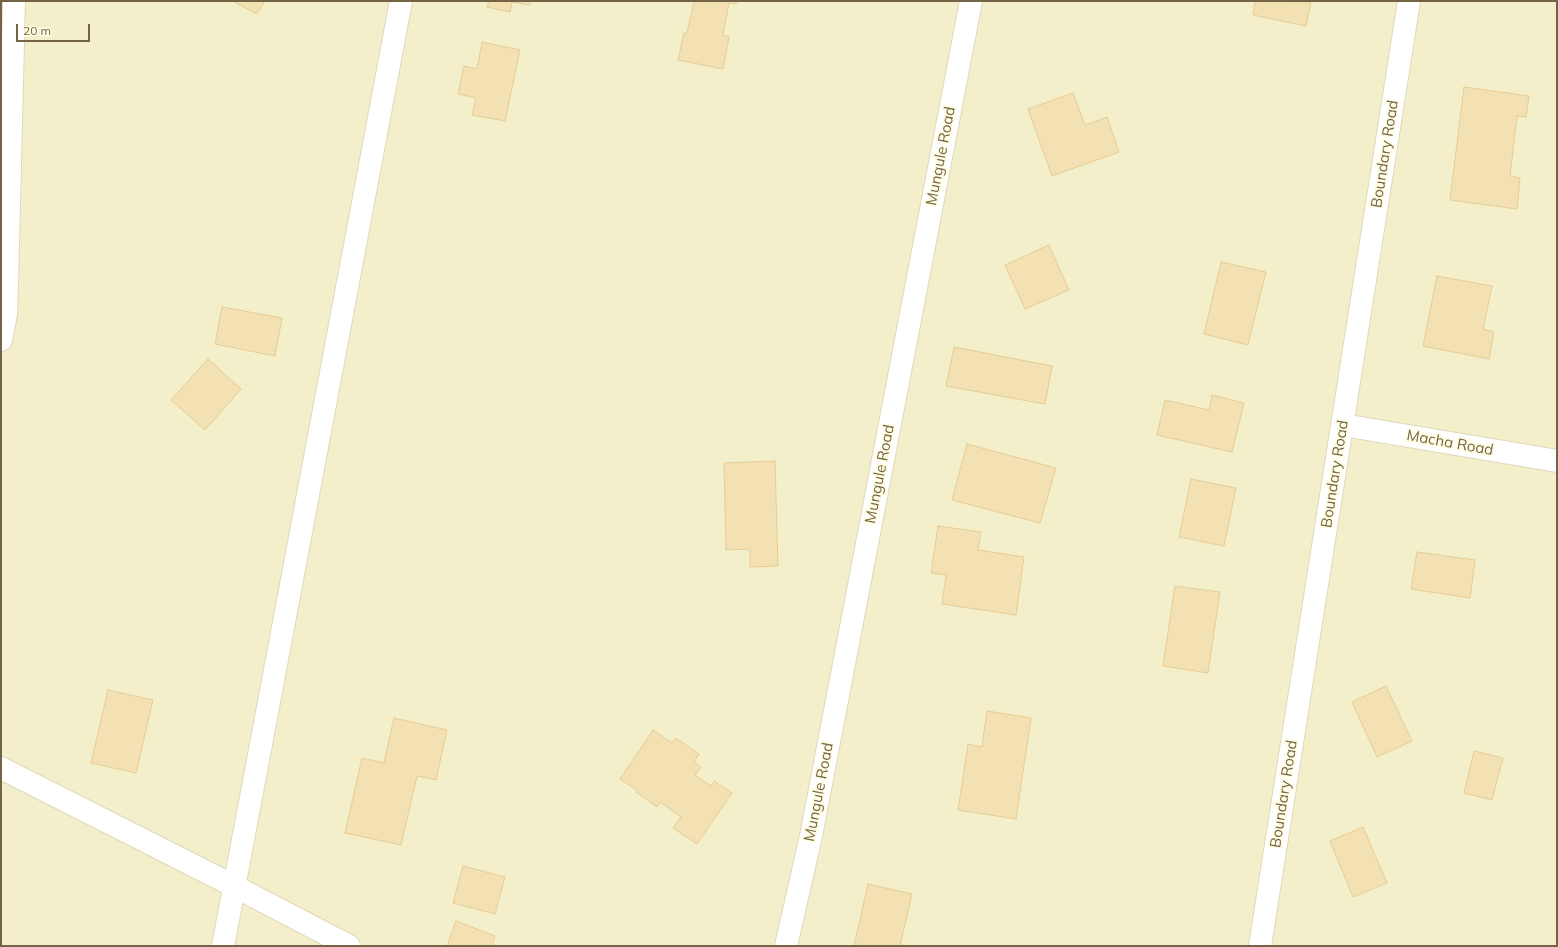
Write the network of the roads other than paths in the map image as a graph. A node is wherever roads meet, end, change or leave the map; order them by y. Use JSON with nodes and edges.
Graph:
{"nodes":[{"id":1,"x":14,"y":1,"type":"edge"},
{"id":2,"x":401,"y":1,"type":"edge"},
{"id":3,"x":971,"y":1,"type":"edge"},
{"id":4,"x":1409,"y":1,"type":"edge"},
{"id":5,"x":1,"y":340,"type":"edge"},
{"id":6,"x":1343,"y":425,"type":"junction"},
{"id":7,"x":1557,"y":461,"type":"edge"},
{"id":8,"x":1,"y":768,"type":"edge"},
{"id":9,"x":234,"y":886,"type":"junction"},
{"id":10,"x":223,"y":946,"type":"edge"},
{"id":11,"x":349,"y":946,"type":"edge"},
{"id":12,"x":786,"y":946,"type":"edge"},
{"id":13,"x":1260,"y":946,"type":"edge"}],
"edges":[{"from":1,"to":5,"type":"street"},
{"from":2,"to":9,"type":"street"},
{"from":3,"to":12,"type":"street","name":"Mungule Road"},
{"from":4,"to":6,"type":"street","name":"Boundary Road"},
{"from":6,"to":7,"type":"street","name":"Macha Road"},
{"from":6,"to":13,"type":"street","name":"Boundary Road"},
{"from":8,"to":9,"type":"street"},
{"from":9,"to":10,"type":"street"},
{"from":9,"to":11,"type":"street"}]}
